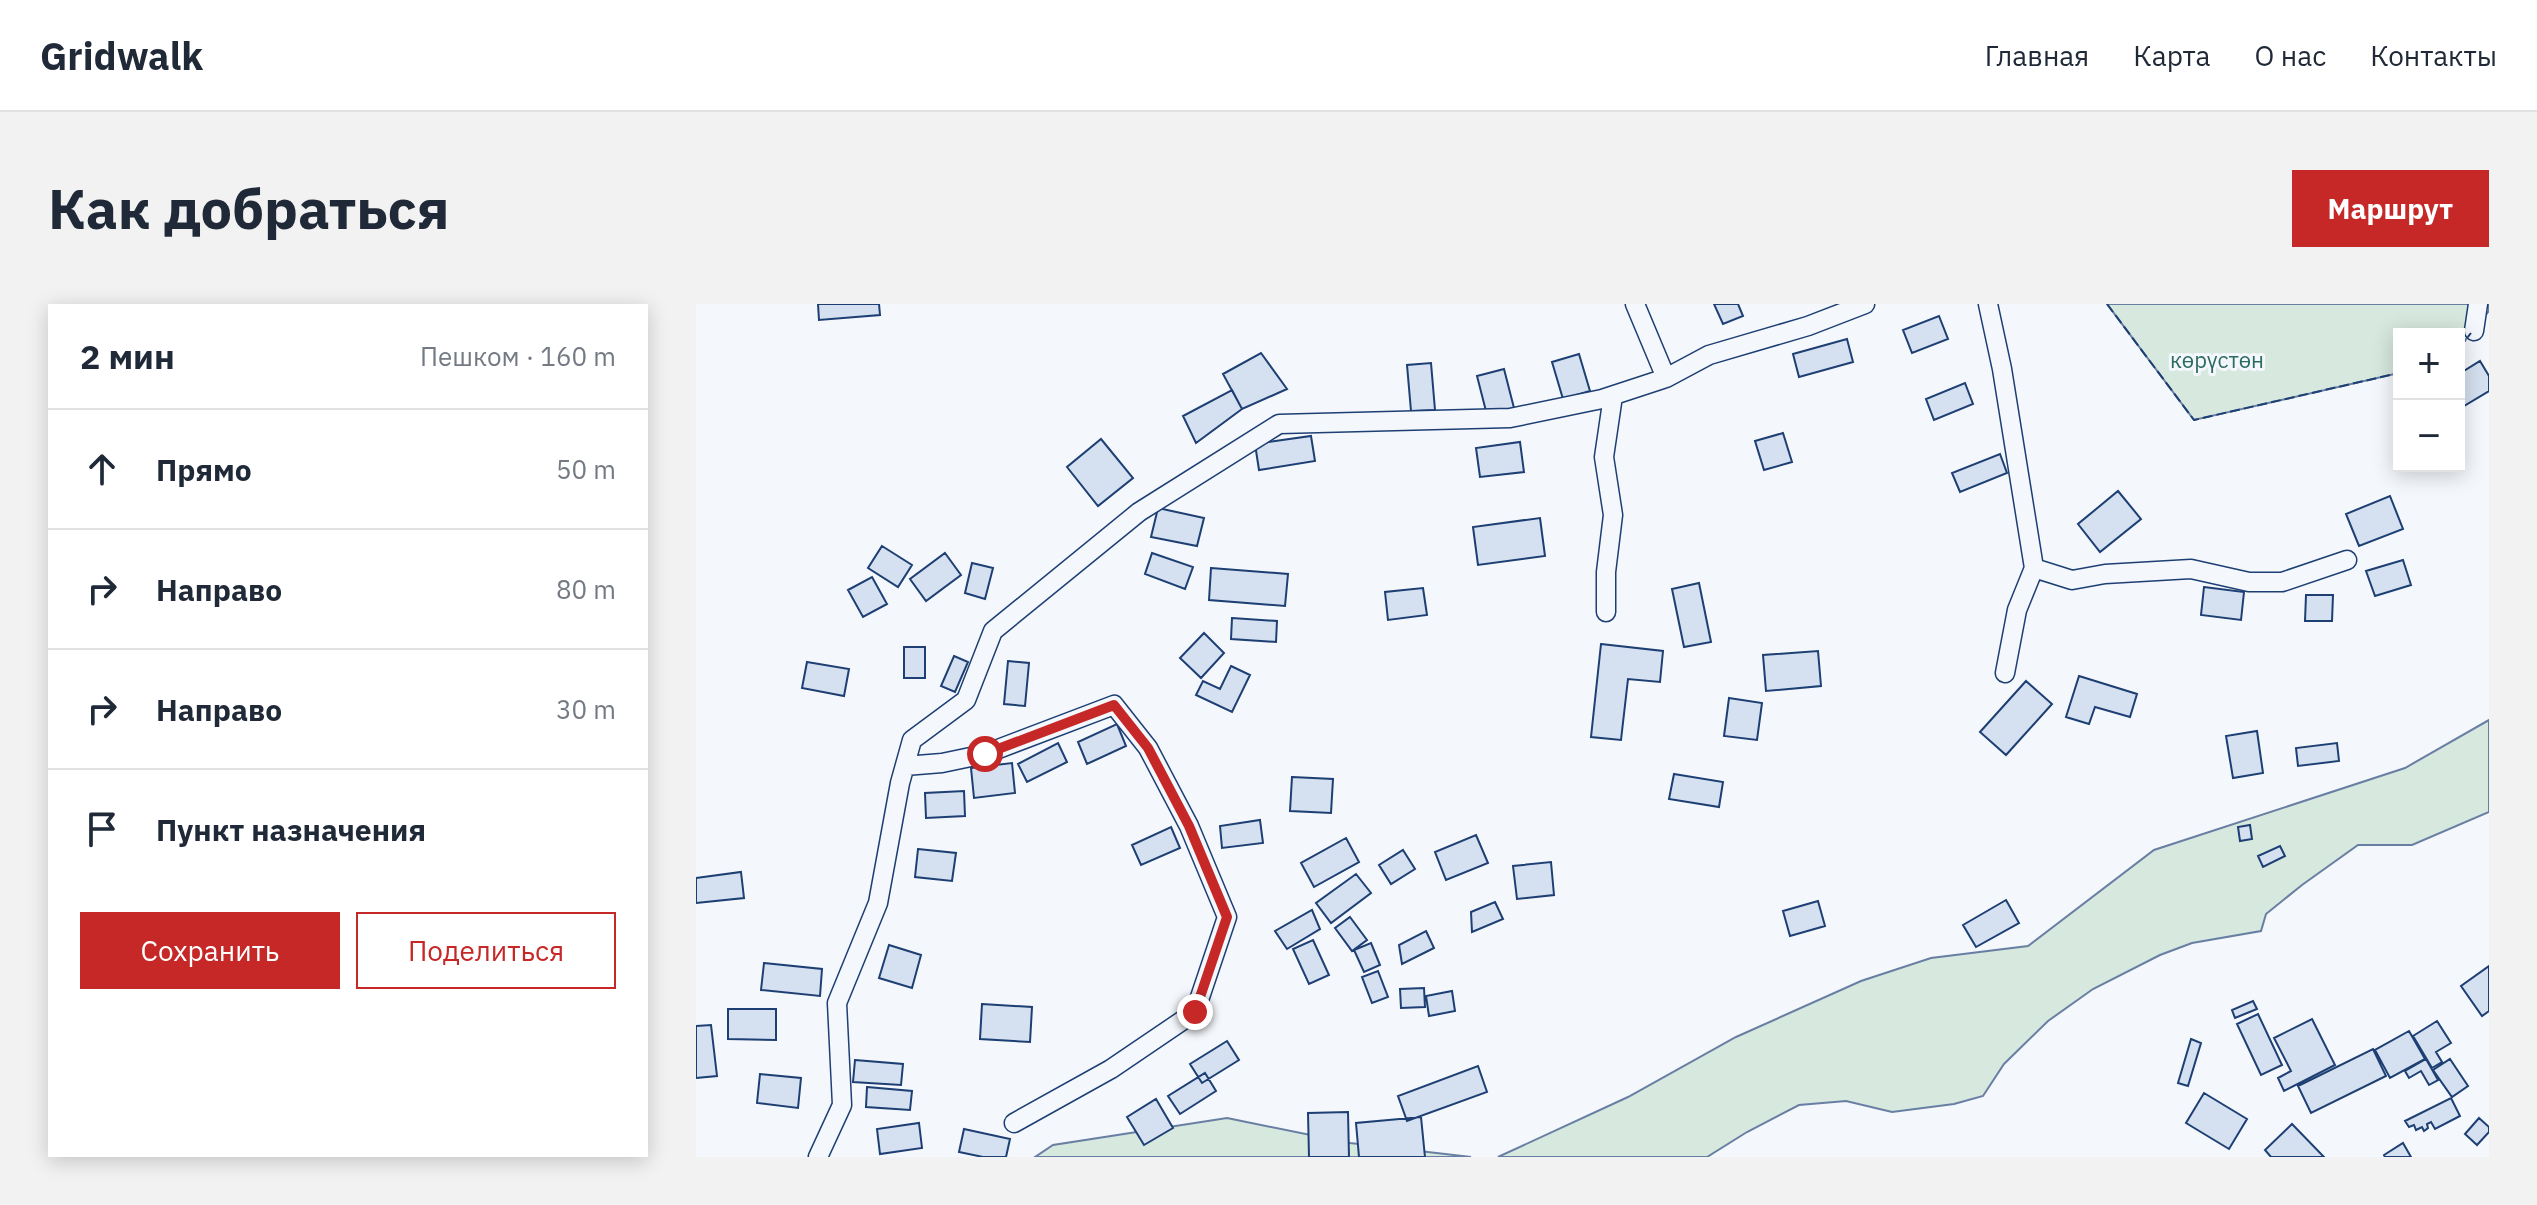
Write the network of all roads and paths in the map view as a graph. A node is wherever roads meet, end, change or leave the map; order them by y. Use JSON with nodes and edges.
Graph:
{"nodes":[{"id":1,"x":1635,"y":304,"type":"edge"},
{"id":2,"x":1865,"y":304,"type":"edge"},
{"id":3,"x":1988,"y":304,"type":"edge"},
{"id":4,"x":2478,"y":304,"type":"edge"},
{"id":5,"x":2474,"y":331,"type":"dead end"},
{"id":6,"x":1666,"y":378,"type":"junction"},
{"id":7,"x":1613,"y":396,"type":"junction"},
{"id":8,"x":2347,"y":560,"type":"dead end"},
{"id":9,"x":2034,"y":568,"type":"junction"},
{"id":10,"x":1606,"y":612,"type":"dead end"},
{"id":11,"x":2005,"y":673,"type":"dead end"},
{"id":12,"x":905,"y":766,"type":"junction"},
{"id":13,"x":1014,"y":1123,"type":"dead end"},
{"id":14,"x":818,"y":1157,"type":"edge"}],
"edges":[{"from":1,"to":6,"type":"street"},
{"from":2,"to":6,"type":"street"},
{"from":3,"to":9,"type":"street"},
{"from":4,"to":5,"type":"street"},
{"from":6,"to":7,"type":"street"},
{"from":7,"to":10,"type":"street"},
{"from":7,"to":12,"type":"street"},
{"from":8,"to":9,"type":"street"},
{"from":9,"to":11,"type":"street"},
{"from":12,"to":13,"type":"street"},
{"from":12,"to":14,"type":"street"}]}
